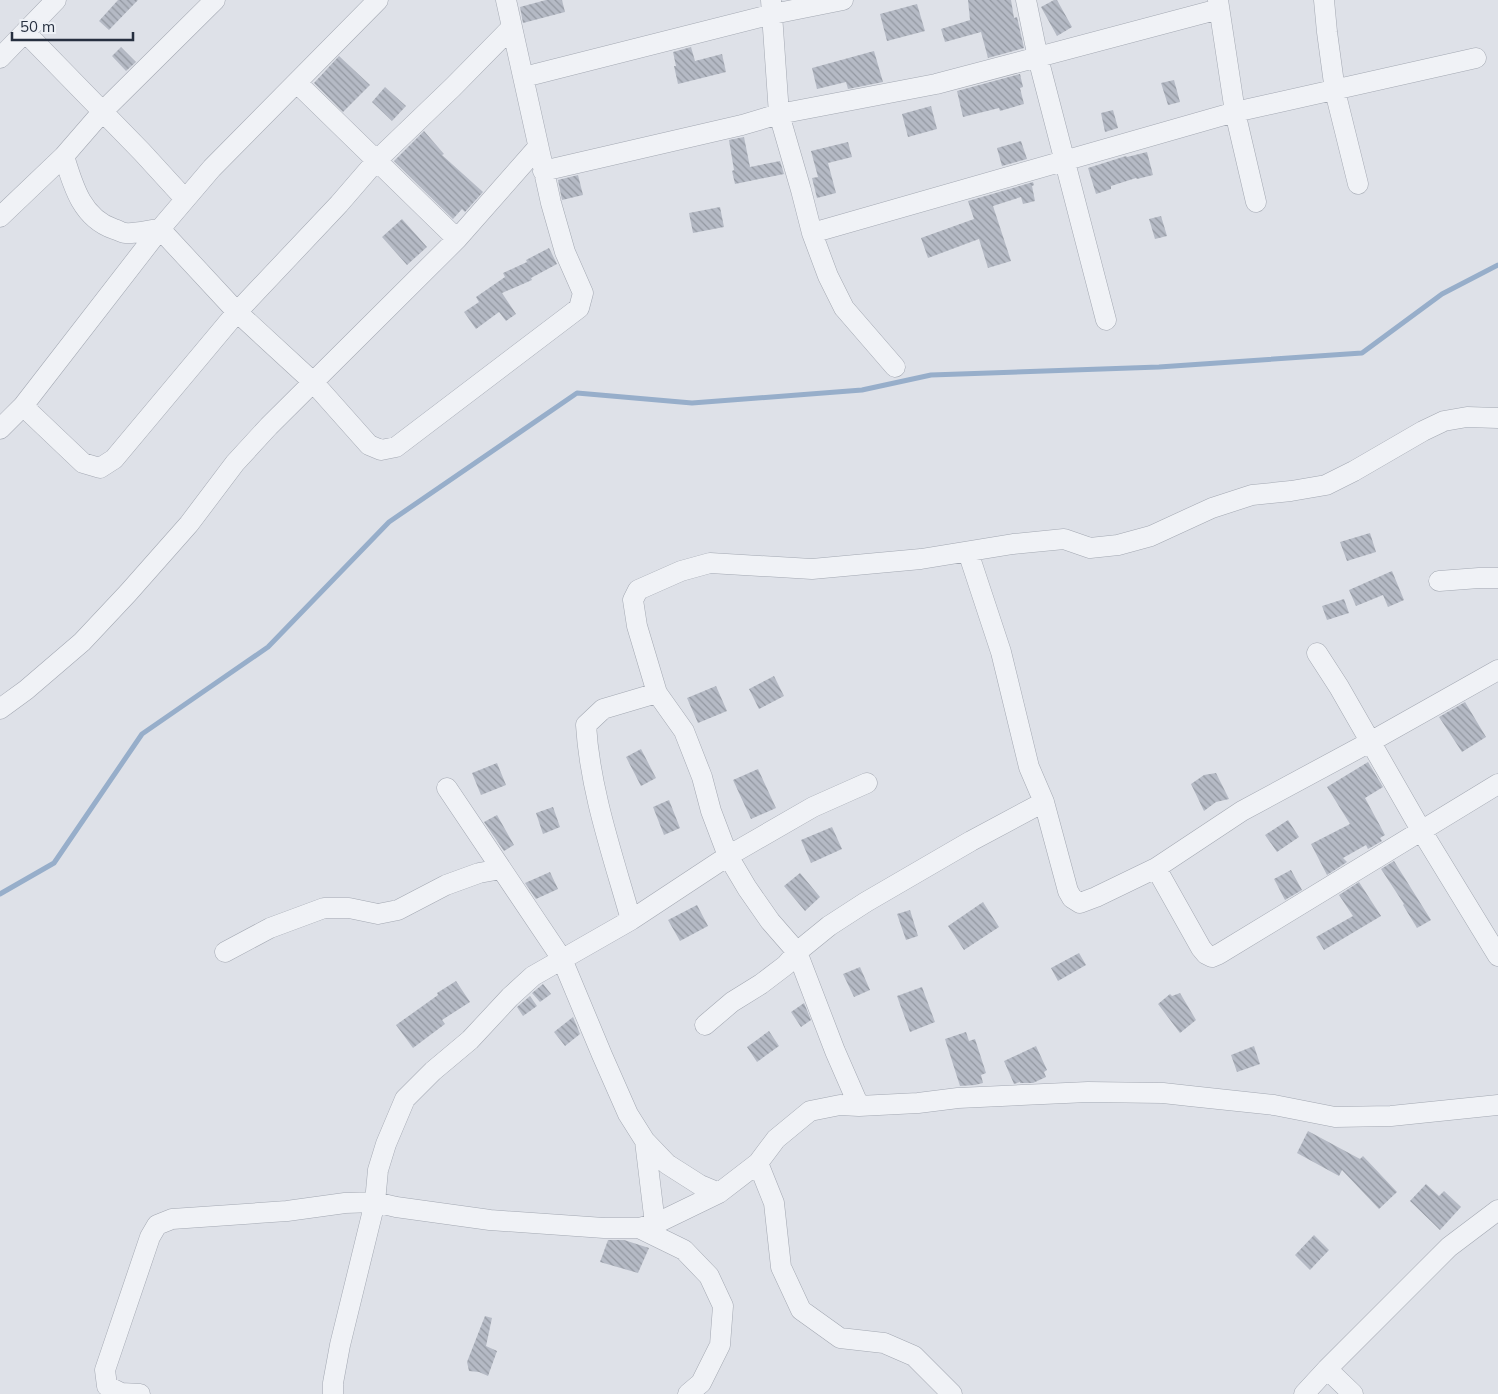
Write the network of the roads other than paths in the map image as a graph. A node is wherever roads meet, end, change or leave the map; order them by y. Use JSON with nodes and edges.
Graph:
{"nodes":[{"id":1,"x":56,"y":0,"type":"edge"},
{"id":2,"x":215,"y":0,"type":"edge"},
{"id":3,"x":378,"y":0,"type":"edge"},
{"id":4,"x":506,"y":0,"type":"edge"},
{"id":5,"x":843,"y":0,"type":"edge"},
{"id":6,"x":1026,"y":0,"type":"edge"},
{"id":7,"x":1324,"y":0,"type":"edge"},
{"id":8,"x":1219,"y":5,"type":"edge"},
{"id":9,"x":772,"y":7,"type":"edge"},
{"id":10,"x":512,"y":27,"type":"junction"},
{"id":11,"x":25,"y":32,"type":"junction"},
{"id":12,"x":0,"y":58,"type":"edge"},
{"id":13,"x":1038,"y":58,"type":"junction"},
{"id":14,"x":1476,"y":58,"type":"dead end"},
{"id":15,"x":524,"y":77,"type":"junction"},
{"id":16,"x":297,"y":83,"type":"junction"},
{"id":17,"x":1335,"y":91,"type":"junction"},
{"id":18,"x":103,"y":111,"type":"junction"},
{"id":19,"x":1235,"y":112,"type":"junction"},
{"id":20,"x":779,"y":114,"type":"junction"},
{"id":21,"x":538,"y":147,"type":"junction"},
{"id":22,"x":64,"y":156,"type":"junction"},
{"id":23,"x":377,"y":160,"type":"junction"},
{"id":24,"x":1065,"y":162,"type":"junction"},
{"id":25,"x":543,"y":171,"type":"junction"},
{"id":26,"x":1358,"y":184,"type":"dead end"},
{"id":27,"x":185,"y":199,"type":"junction"},
{"id":28,"x":1256,"y":202,"type":"dead end"},
{"id":29,"x":0,"y":217,"type":"edge"},
{"id":30,"x":160,"y":229,"type":"junction"},
{"id":31,"x":812,"y":233,"type":"junction"},
{"id":32,"x":456,"y":239,"type":"junction"},
{"id":33,"x":237,"y":312,"type":"junction"},
{"id":34,"x":1106,"y":320,"type":"dead end"},
{"id":35,"x":895,"y":367,"type":"dead end"},
{"id":36,"x":313,"y":382,"type":"junction"},
{"id":37,"x":23,"y":406,"type":"junction"},
{"id":38,"x":1498,"y":418,"type":"edge"},
{"id":39,"x":0,"y":429,"type":"edge"},
{"id":40,"x":968,"y":552,"type":"junction"},
{"id":41,"x":1498,"y":578,"type":"edge"},
{"id":42,"x":1439,"y":581,"type":"dead end"},
{"id":43,"x":1316,"y":653,"type":"dead end"},
{"id":44,"x":1498,"y":670,"type":"edge"},
{"id":45,"x":658,"y":692,"type":"junction"},
{"id":46,"x":0,"y":709,"type":"edge"},
{"id":47,"x":1370,"y":742,"type":"junction"},
{"id":48,"x":867,"y":782,"type":"dead end"},
{"id":49,"x":1498,"y":784,"type":"edge"},
{"id":50,"x":447,"y":788,"type":"dead end"},
{"id":51,"x":1044,"y":802,"type":"junction"},
{"id":52,"x":1421,"y":830,"type":"junction"},
{"id":53,"x":728,"y":856,"type":"junction"},
{"id":54,"x":1156,"y":868,"type":"junction"},
{"id":55,"x":501,"y":869,"type":"junction"},
{"id":56,"x":631,"y":920,"type":"junction"},
{"id":57,"x":225,"y":952,"type":"dead end"},
{"id":58,"x":797,"y":952,"type":"junction"},
{"id":59,"x":1498,"y":956,"type":"edge"},
{"id":60,"x":562,"y":959,"type":"junction"},
{"id":61,"x":706,"y":1025,"type":"dead end"},
{"id":62,"x":1498,"y":1105,"type":"edge"},
{"id":63,"x":859,"y":1106,"type":"junction"},
{"id":64,"x":646,"y":1141,"type":"junction"},
{"id":65,"x":758,"y":1163,"type":"junction"},
{"id":66,"x":719,"y":1194,"type":"junction"},
{"id":67,"x":375,"y":1202,"type":"junction"},
{"id":68,"x":1498,"y":1210,"type":"edge"},
{"id":69,"x":647,"y":1226,"type":"junction"},
{"id":70,"x":1327,"y":1369,"type":"junction"},
{"id":71,"x":140,"y":1394,"type":"edge"},
{"id":72,"x":333,"y":1394,"type":"edge"},
{"id":73,"x":688,"y":1394,"type":"edge"},
{"id":74,"x":952,"y":1394,"type":"edge"},
{"id":75,"x":1304,"y":1394,"type":"edge"},
{"id":76,"x":1353,"y":1394,"type":"edge"}],
"edges":[{"from":1,"to":11,"type":"street"},
{"from":2,"to":18,"type":"street"},
{"from":3,"to":16,"type":"street"},
{"from":4,"to":10,"type":"street"},
{"from":5,"to":9,"type":"street"},
{"from":6,"to":13,"type":"street"},
{"from":7,"to":17,"type":"street"},
{"from":8,"to":13,"type":"street"},
{"from":8,"to":19,"type":"street"},
{"from":9,"to":15,"type":"street"},
{"from":9,"to":20,"type":"street"},
{"from":10,"to":15,"type":"street"},
{"from":10,"to":23,"type":"street"},
{"from":11,"to":12,"type":"street"},
{"from":11,"to":18,"type":"street"},
{"from":13,"to":20,"type":"street"},
{"from":13,"to":24,"type":"street"},
{"from":14,"to":17,"type":"street"},
{"from":15,"to":21,"type":"street"},
{"from":16,"to":23,"type":"street"},
{"from":16,"to":27,"type":"street"},
{"from":17,"to":19,"type":"street"},
{"from":17,"to":26,"type":"street"},
{"from":18,"to":22,"type":"street"},
{"from":18,"to":27,"type":"street"},
{"from":19,"to":24,"type":"street"},
{"from":19,"to":28,"type":"street"},
{"from":20,"to":25,"type":"street"},
{"from":20,"to":31,"type":"street"},
{"from":21,"to":25,"type":"street"},
{"from":21,"to":32,"type":"street"},
{"from":22,"to":29,"type":"street"},
{"from":22,"to":30,"type":"street"},
{"from":23,"to":32,"type":"street"},
{"from":23,"to":33,"type":"street"},
{"from":24,"to":31,"type":"street"},
{"from":24,"to":34,"type":"street"},
{"from":25,"to":36,"type":"street"},
{"from":27,"to":30,"type":"street"},
{"from":30,"to":33,"type":"street"},
{"from":30,"to":37,"type":"street"},
{"from":31,"to":35,"type":"street"},
{"from":32,"to":36,"type":"street"},
{"from":33,"to":36,"type":"street"},
{"from":33,"to":37,"type":"street"},
{"from":36,"to":46,"type":"street"},
{"from":37,"to":39,"type":"street"},
{"from":38,"to":40,"type":"street"},
{"from":40,"to":45,"type":"street"},
{"from":40,"to":51,"type":"street"},
{"from":41,"to":42,"type":"street"},
{"from":43,"to":47,"type":"street"},
{"from":44,"to":47,"type":"street"},
{"from":45,"to":53,"type":"street"},
{"from":45,"to":56,"type":"street"},
{"from":47,"to":52,"type":"street"},
{"from":47,"to":54,"type":"street"},
{"from":48,"to":53,"type":"street"},
{"from":49,"to":52,"type":"street"},
{"from":50,"to":55,"type":"street"},
{"from":51,"to":54,"type":"street"},
{"from":51,"to":58,"type":"street"},
{"from":52,"to":54,"type":"street"},
{"from":52,"to":59,"type":"street"},
{"from":53,"to":56,"type":"street"},
{"from":53,"to":58,"type":"street"},
{"from":55,"to":57,"type":"street"},
{"from":55,"to":60,"type":"street"},
{"from":56,"to":60,"type":"street"},
{"from":58,"to":61,"type":"street"},
{"from":58,"to":63,"type":"street"},
{"from":60,"to":64,"type":"street"},
{"from":60,"to":67,"type":"street"},
{"from":62,"to":63,"type":"street"},
{"from":63,"to":65,"type":"street"},
{"from":64,"to":66,"type":"street"},
{"from":64,"to":69,"type":"street"},
{"from":65,"to":66,"type":"street"},
{"from":65,"to":74,"type":"street"},
{"from":66,"to":69,"type":"street"},
{"from":67,"to":69,"type":"street"},
{"from":67,"to":71,"type":"street"},
{"from":67,"to":72,"type":"street"},
{"from":68,"to":70,"type":"street"},
{"from":69,"to":73,"type":"street"},
{"from":70,"to":75,"type":"street"},
{"from":70,"to":76,"type":"street"}]}
